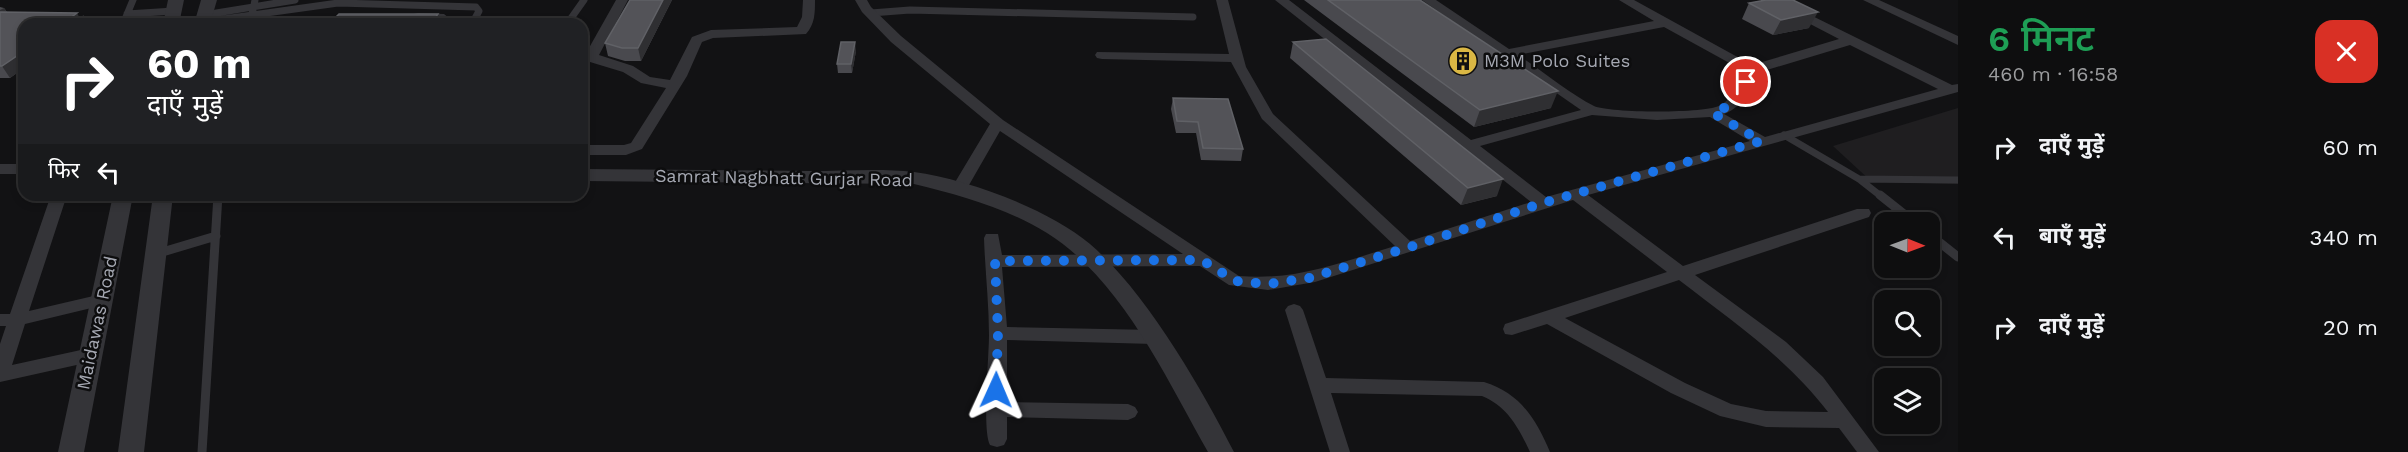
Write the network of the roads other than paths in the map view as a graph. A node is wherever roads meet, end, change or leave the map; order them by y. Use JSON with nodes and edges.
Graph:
{"nodes":[{"id":1,"x":133,"y":0,"type":"edge"},
{"id":2,"x":295,"y":0,"type":"edge"},
{"id":3,"x":584,"y":0,"type":"edge"},
{"id":4,"x":622,"y":0,"type":"edge"},
{"id":5,"x":809,"y":0,"type":"edge"},
{"id":6,"x":861,"y":0,"type":"edge"},
{"id":7,"x":887,"y":0,"type":"edge"},
{"id":8,"x":1222,"y":0,"type":"edge"},
{"id":9,"x":1281,"y":0,"type":"edge"},
{"id":10,"x":1428,"y":0,"type":"edge"},
{"id":11,"x":1625,"y":0,"type":"edge"},
{"id":12,"x":1770,"y":0,"type":"edge"},
{"id":13,"x":1869,"y":0,"type":"edge"},
{"id":14,"x":335,"y":2,"type":"edge"},
{"id":15,"x":299,"y":4,"type":"edge"},
{"id":16,"x":253,"y":7,"type":"edge"},
{"id":17,"x":892,"y":10,"type":"junction"},
{"id":18,"x":174,"y":12,"type":"edge"},
{"id":19,"x":871,"y":13,"type":"junction"},
{"id":20,"x":127,"y":14,"type":"junction"},
{"id":21,"x":204,"y":15,"type":"edge"},
{"id":22,"x":376,"y":17,"type":"edge"},
{"id":23,"x":1193,"y":17,"type":"dead end"},
{"id":24,"x":125,"y":18,"type":"edge"},
{"id":25,"x":441,"y":18,"type":"edge"},
{"id":26,"x":475,"y":18,"type":"edge"},
{"id":27,"x":571,"y":18,"type":"edge"},
{"id":28,"x":1665,"y":22,"type":"junction"},
{"id":29,"x":1851,"y":40,"type":"junction"},
{"id":30,"x":1958,"y":40,"type":"edge"},
{"id":31,"x":1506,"y":53,"type":"junction"},
{"id":32,"x":1102,"y":56,"type":"dead end"},
{"id":33,"x":1237,"y":58,"type":"junction"},
{"id":34,"x":1751,"y":70,"type":"junction"},
{"id":35,"x":673,"y":85,"type":"junction"},
{"id":36,"x":1955,"y":89,"type":"edge"},
{"id":37,"x":1592,"y":111,"type":"junction"},
{"id":38,"x":1713,"y":113,"type":"junction"},
{"id":39,"x":998,"y":123,"type":"junction"},
{"id":40,"x":1784,"y":135,"type":"junction"},
{"id":41,"x":1761,"y":141,"type":"junction"},
{"id":42,"x":1468,"y":145,"type":"junction"},
{"id":43,"x":588,"y":150,"type":"edge"},
{"id":44,"x":0,"y":169,"type":"edge"},
{"id":45,"x":18,"y":169,"type":"edge"},
{"id":46,"x":588,"y":175,"type":"edge"},
{"id":47,"x":1859,"y":179,"type":"junction"},
{"id":48,"x":1958,"y":180,"type":"edge"},
{"id":49,"x":959,"y":189,"type":"junction"},
{"id":50,"x":1576,"y":194,"type":"junction"},
{"id":51,"x":57,"y":201,"type":"edge"},
{"id":52,"x":122,"y":201,"type":"edge"},
{"id":53,"x":162,"y":201,"type":"edge"},
{"id":54,"x":218,"y":201,"type":"edge"},
{"id":55,"x":1543,"y":203,"type":"junction"},
{"id":56,"x":1901,"y":212,"type":"edge"},
{"id":57,"x":1863,"y":213,"type":"dead end"},
{"id":58,"x":216,"y":236,"type":"junction"},
{"id":59,"x":992,"y":238,"type":"dead end"},
{"id":60,"x":1940,"y":243,"type":"edge"},
{"id":61,"x":1407,"y":248,"type":"junction"},
{"id":62,"x":156,"y":253,"type":"junction"},
{"id":63,"x":1958,"y":257,"type":"edge"},
{"id":64,"x":1202,"y":260,"type":"junction"},
{"id":65,"x":995,"y":261,"type":"junction"},
{"id":66,"x":1094,"y":262,"type":"junction"},
{"id":67,"x":1681,"y":273,"type":"junction"},
{"id":68,"x":102,"y":300,"type":"junction"},
{"id":69,"x":1294,"y":310,"type":"dead end"},
{"id":70,"x":1548,"y":317,"type":"junction"},
{"id":71,"x":9,"y":320,"type":"edge"},
{"id":72,"x":1512,"y":328,"type":"dead end"},
{"id":73,"x":998,"y":333,"type":"junction"},
{"id":74,"x":1154,"y":337,"type":"junction"},
{"id":75,"x":90,"y":355,"type":"junction"},
{"id":76,"x":0,"y":374,"type":"edge"},
{"id":77,"x":1318,"y":385,"type":"junction"},
{"id":78,"x":996,"y":409,"type":"junction"},
{"id":79,"x":1128,"y":412,"type":"dead end"},
{"id":80,"x":1844,"y":420,"type":"junction"},
{"id":81,"x":997,"y":440,"type":"dead end"},
{"id":82,"x":71,"y":452,"type":"edge"},
{"id":83,"x":130,"y":452,"type":"edge"},
{"id":84,"x":202,"y":452,"type":"edge"},
{"id":85,"x":1221,"y":452,"type":"edge"},
{"id":86,"x":1340,"y":452,"type":"edge"},
{"id":87,"x":1540,"y":452,"type":"edge"},
{"id":88,"x":1869,"y":452,"type":"edge"}],
"edges":[{"from":1,"to":20,"type":"lane"},
{"from":2,"to":16,"type":"lane"},
{"from":3,"to":27,"type":"lane"},
{"from":4,"to":35,"type":"street"},
{"from":5,"to":35,"type":"street"},
{"from":6,"to":19,"type":"street"},
{"from":7,"to":17,"type":"lane"},
{"from":8,"to":33,"type":"street"},
{"from":9,"to":42,"type":"street"},
{"from":10,"to":31,"type":"street"},
{"from":11,"to":28,"type":"street"},
{"from":12,"to":29,"type":"street"},
{"from":13,"to":30,"type":"street"},
{"from":14,"to":15,"type":"lane"},
{"from":14,"to":26,"type":"lane"},
{"from":15,"to":16,"type":"lane"},
{"from":16,"to":21,"type":"lane"},
{"from":17,"to":19,"type":"lane"},
{"from":17,"to":23,"type":"lane"},
{"from":18,"to":20,"type":"lane"},
{"from":19,"to":39,"type":"street"},
{"from":20,"to":24,"type":"lane"},
{"from":22,"to":25,"type":"street"},
{"from":28,"to":31,"type":"street"},
{"from":28,"to":34,"type":"street"},
{"from":29,"to":34,"type":"street"},
{"from":29,"to":36,"type":"street"},
{"from":31,"to":37,"type":"street"},
{"from":32,"to":33,"type":"street"},
{"from":33,"to":61,"type":"street"},
{"from":34,"to":38,"type":"street"},
{"from":35,"to":43,"type":"street"},
{"from":36,"to":40,"type":"street"},
{"from":37,"to":38,"type":"street"},
{"from":37,"to":42,"type":"street"},
{"from":38,"to":41,"type":"street"},
{"from":39,"to":49,"type":"street"},
{"from":39,"to":64,"type":"street"},
{"from":40,"to":41,"type":"street"},
{"from":40,"to":47,"type":"lane"},
{"from":41,"to":50,"type":"street"},
{"from":42,"to":55,"type":"street"},
{"from":44,"to":45,"type":"street"},
{"from":46,"to":49,"type":"street","name":"Samrat Nagbhatt Gurjar Road"},
{"from":47,"to":48,"type":"lane"},
{"from":47,"to":56,"type":"lane"},
{"from":49,"to":66,"type":"street","name":"Samrat Nagbhatt Gurjar Road"},
{"from":50,"to":55,"type":"street"},
{"from":50,"to":67,"type":"street"},
{"from":51,"to":71,"type":"street"},
{"from":52,"to":68,"type":"street","name":"Maidawas Road"},
{"from":53,"to":62,"type":"street"},
{"from":54,"to":58,"type":"lane"},
{"from":55,"to":61,"type":"street"},
{"from":57,"to":67,"type":"street"},
{"from":58,"to":62,"type":"lane"},
{"from":58,"to":84,"type":"lane"},
{"from":59,"to":65,"type":"street"},
{"from":60,"to":63,"type":"lane"},
{"from":61,"to":64,"type":"street"},
{"from":62,"to":83,"type":"street"},
{"from":64,"to":66,"type":"street"},
{"from":65,"to":66,"type":"street"},
{"from":65,"to":73,"type":"street"},
{"from":66,"to":74,"type":"street","name":"Samrat Nagbhatt Gurjar Road"},
{"from":67,"to":70,"type":"street"},
{"from":67,"to":80,"type":"street"},
{"from":68,"to":71,"type":"street"},
{"from":68,"to":75,"type":"street","name":"Maidawas Road"},
{"from":69,"to":77,"type":"street"},
{"from":70,"to":72,"type":"street"},
{"from":70,"to":80,"type":"street"},
{"from":71,"to":76,"type":"street"},
{"from":73,"to":74,"type":"street"},
{"from":73,"to":78,"type":"street"},
{"from":74,"to":85,"type":"street","name":"Samrat Nagbhatt Gurjar Road"},
{"from":75,"to":76,"type":"street"},
{"from":75,"to":82,"type":"street","name":"Maidawas Road"},
{"from":77,"to":86,"type":"street"},
{"from":77,"to":87,"type":"street"},
{"from":78,"to":79,"type":"street"},
{"from":78,"to":81,"type":"street"},
{"from":80,"to":88,"type":"street"}]}
